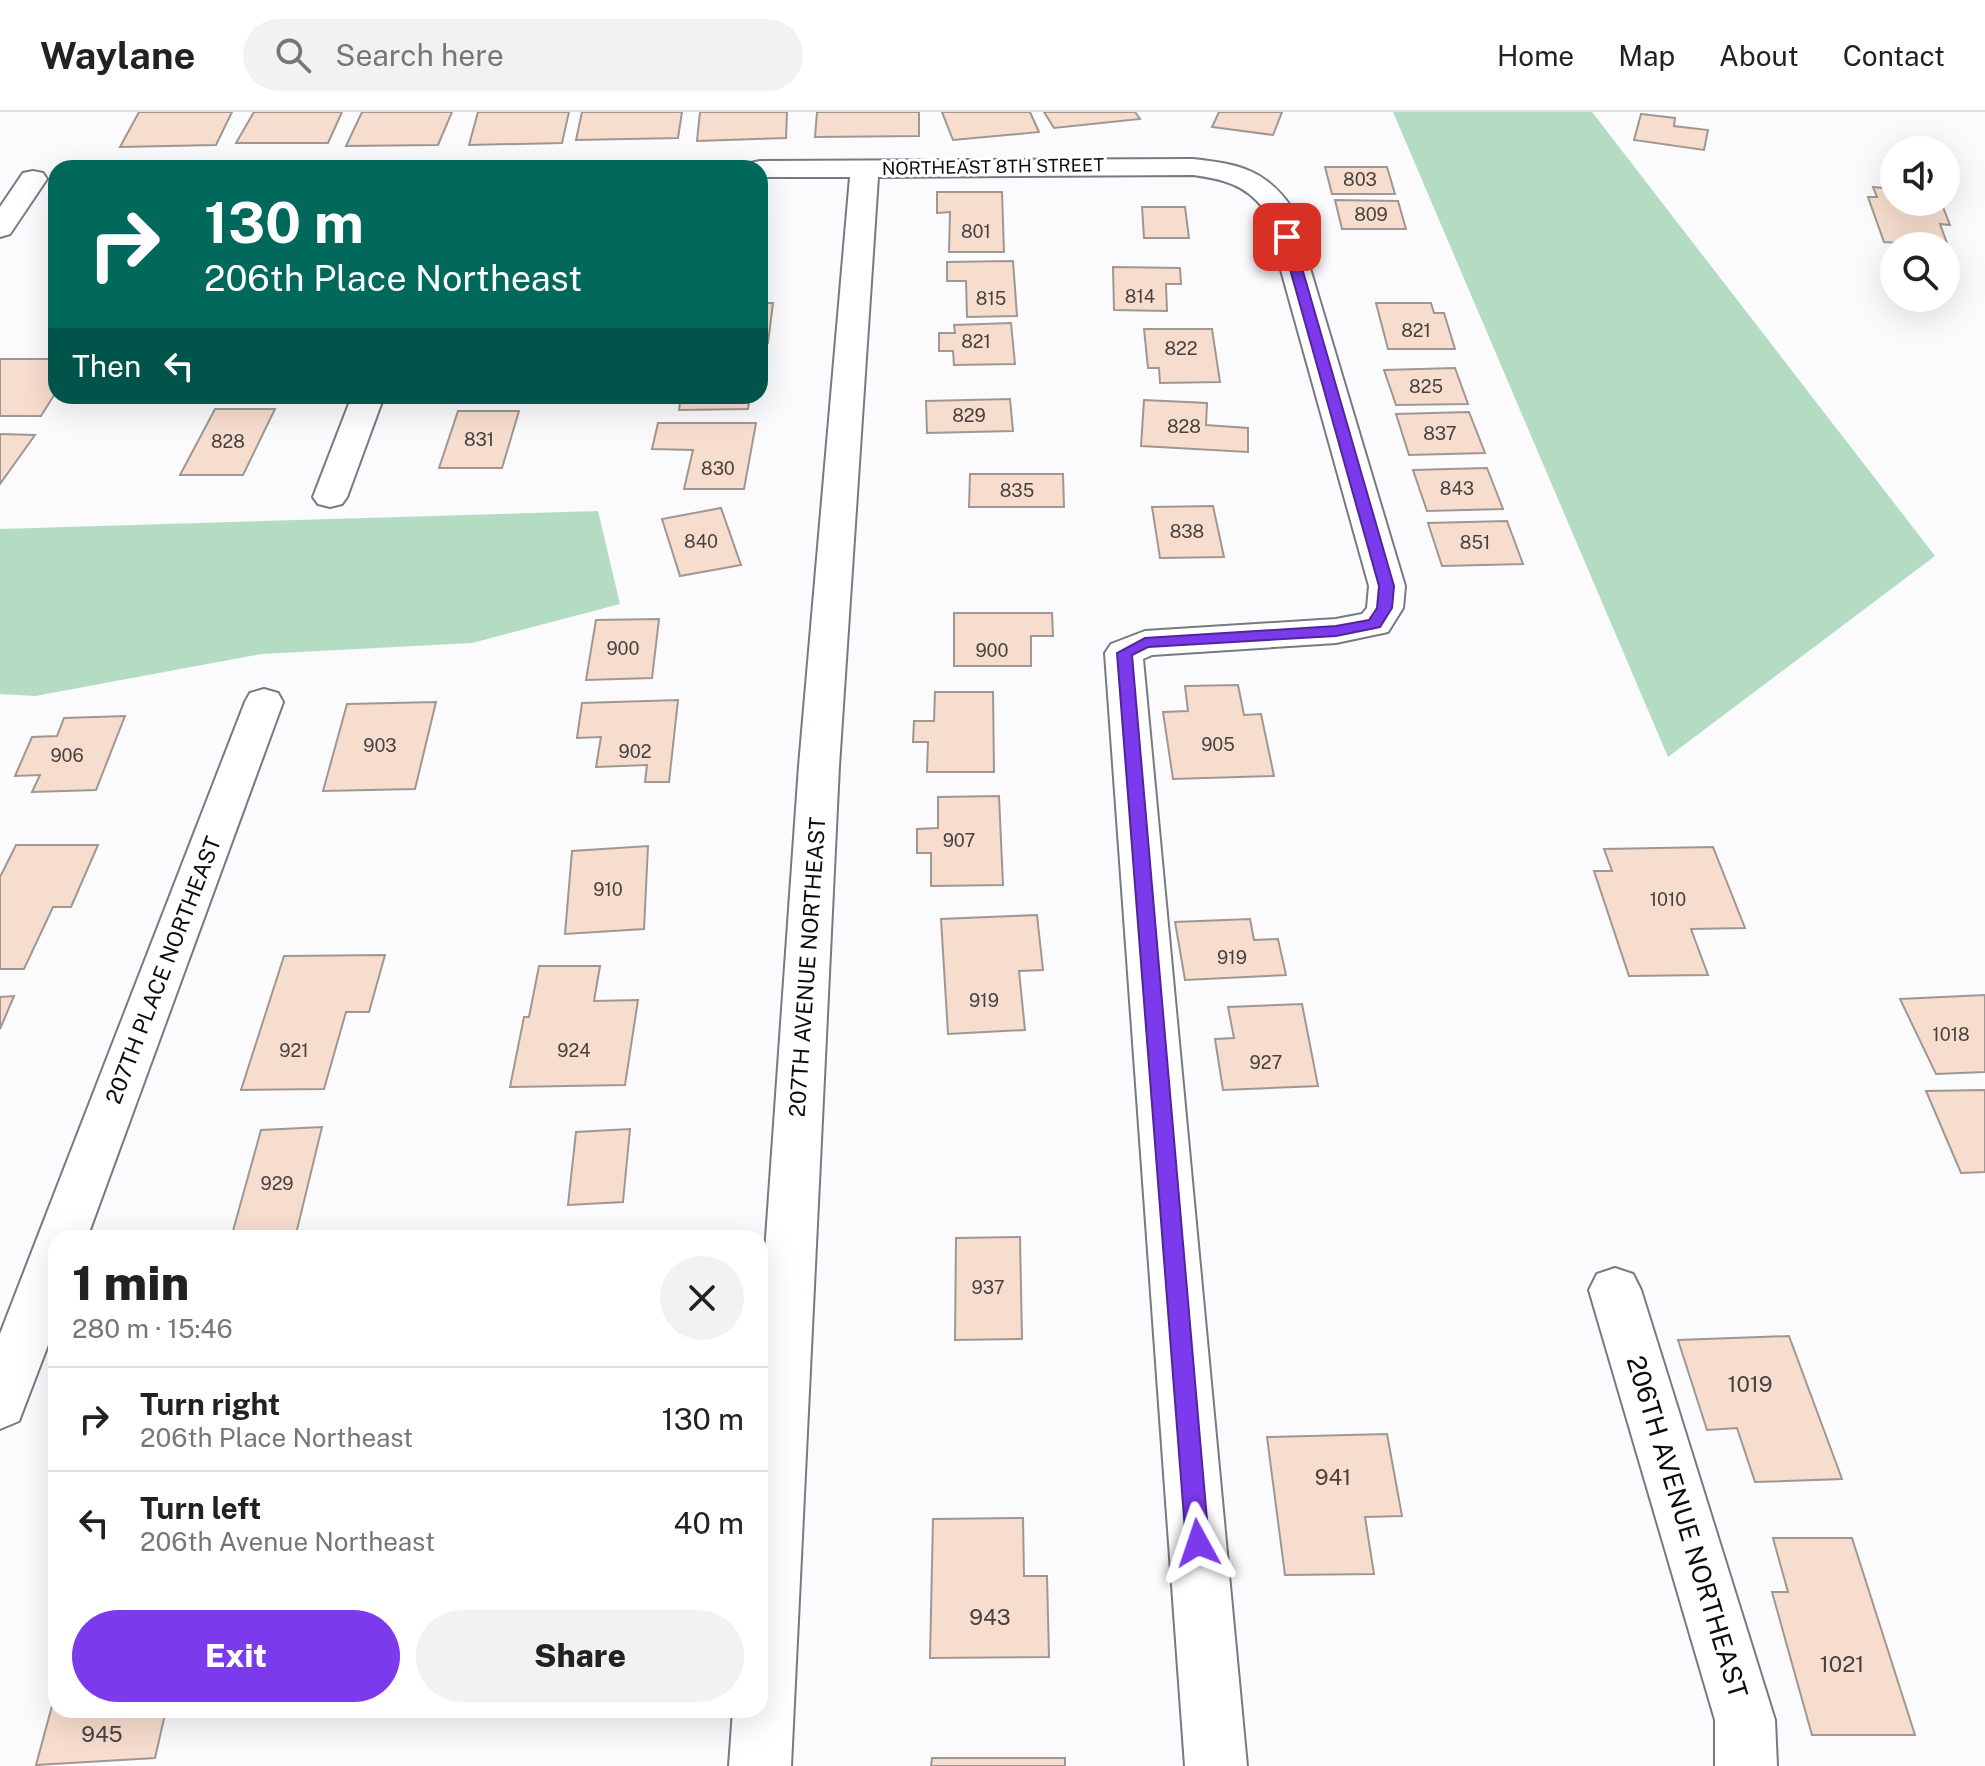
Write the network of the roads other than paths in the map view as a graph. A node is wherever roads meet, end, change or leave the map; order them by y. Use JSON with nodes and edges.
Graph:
{"nodes":[{"id":1,"x":865,"y":168,"type":"junction"},
{"id":2,"x":768,"y":169,"type":"edge"},
{"id":3,"x":44,"y":179,"type":"edge"},
{"id":4,"x":0,"y":180,"type":"edge"},
{"id":5,"x":0,"y":228,"type":"edge"},
{"id":6,"x":365,"y":404,"type":"edge"},
{"id":7,"x":330,"y":497,"type":"dead end"},
{"id":8,"x":264,"y":702,"type":"dead end"},
{"id":9,"x":65,"y":1230,"type":"edge"},
{"id":10,"x":48,"y":1276,"type":"edge"},
{"id":11,"x":1615,"y":1290,"type":"dead end"},
{"id":12,"x":0,"y":1404,"type":"edge"},
{"id":13,"x":768,"y":1630,"type":"edge"},
{"id":14,"x":763,"y":1718,"type":"edge"},
{"id":15,"x":760,"y":1766,"type":"edge"},
{"id":16,"x":1216,"y":1766,"type":"edge"},
{"id":17,"x":1746,"y":1766,"type":"edge"}],
"edges":[{"from":1,"to":2,"type":"street","name":"NORTHEAST 8TH STREET"},
{"from":1,"to":13,"type":"street","name":"207TH AVENUE NORTHEAST"},
{"from":1,"to":16,"type":"street","name":"NORTHEAST 8TH STREET"},
{"from":3,"to":4,"type":"street"},
{"from":3,"to":5,"type":"street"},
{"from":6,"to":7,"type":"street"},
{"from":8,"to":9,"type":"street","name":"207TH PLACE NORTHEAST"},
{"from":10,"to":12,"type":"street"},
{"from":11,"to":17,"type":"street","name":"206TH AVENUE NORTHEAST"},
{"from":14,"to":15,"type":"street","name":"207TH AVENUE NORTHEAST"}]}
